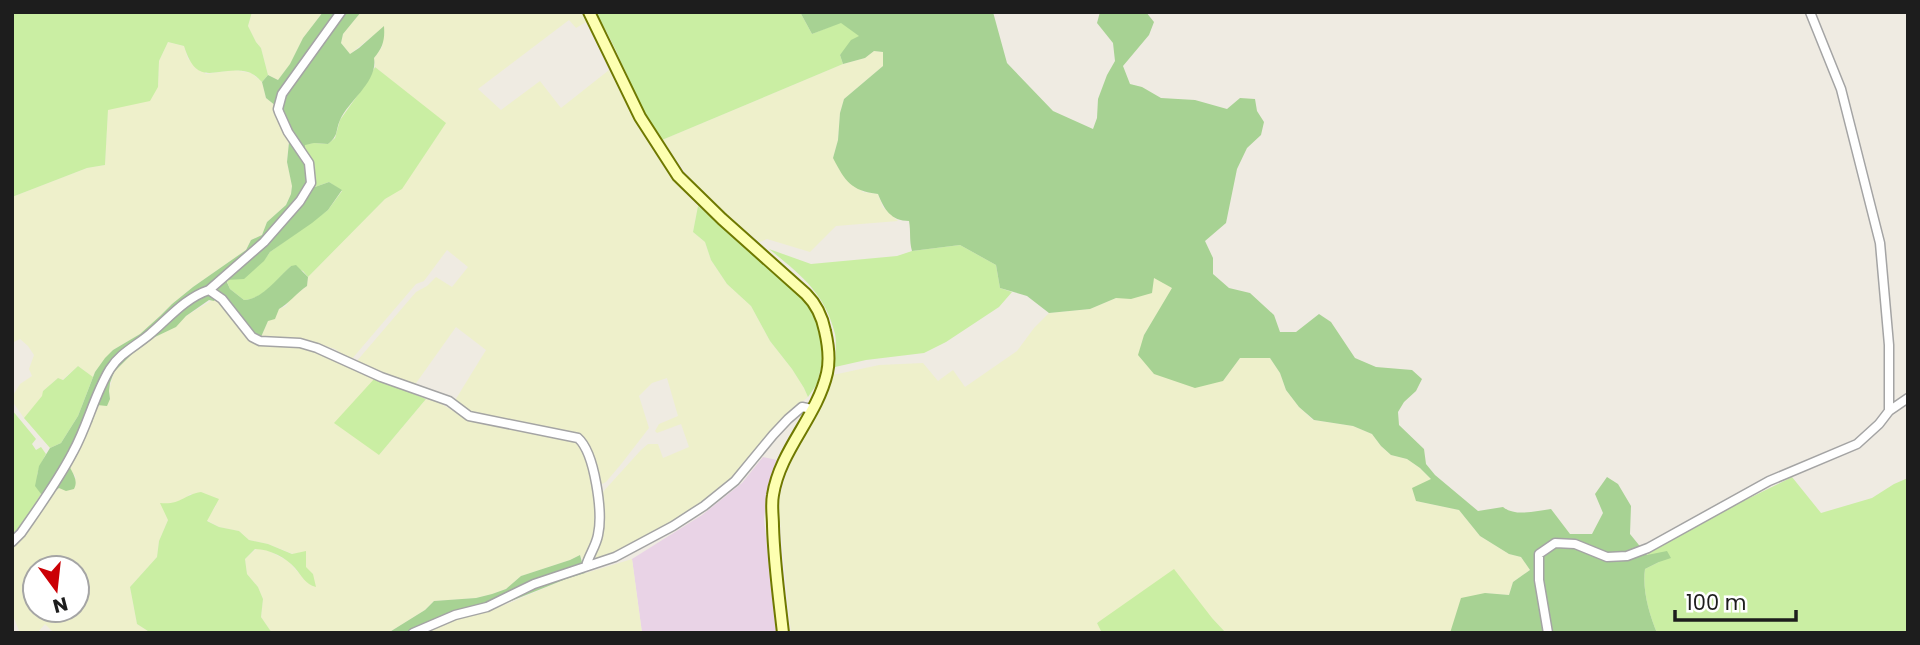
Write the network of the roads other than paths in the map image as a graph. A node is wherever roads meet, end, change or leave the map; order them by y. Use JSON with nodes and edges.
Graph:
{"nodes":[{"id":1,"x":341,"y":12,"type":"edge"},
{"id":2,"x":589,"y":12,"type":"edge"},
{"id":3,"x":1810,"y":12,"type":"edge"},
{"id":4,"x":209,"y":290,"type":"junction"},
{"id":5,"x":1908,"y":398,"type":"edge"},
{"id":6,"x":812,"y":409,"type":"junction"},
{"id":7,"x":1889,"y":411,"type":"junction"},
{"id":8,"x":12,"y":542,"type":"edge"},
{"id":9,"x":586,"y":566,"type":"junction"},
{"id":10,"x":413,"y":633,"type":"edge"},
{"id":11,"x":783,"y":633,"type":"edge"},
{"id":12,"x":1548,"y":633,"type":"edge"}],
"edges":[{"from":1,"to":4,"type":"street"},
{"from":2,"to":6,"type":"main road"},
{"from":3,"to":7,"type":"street"},
{"from":4,"to":8,"type":"street"},
{"from":4,"to":9,"type":"street"},
{"from":5,"to":7,"type":"street"},
{"from":6,"to":9,"type":"street"},
{"from":6,"to":11,"type":"main road"},
{"from":7,"to":12,"type":"street"},
{"from":9,"to":10,"type":"street"}]}
